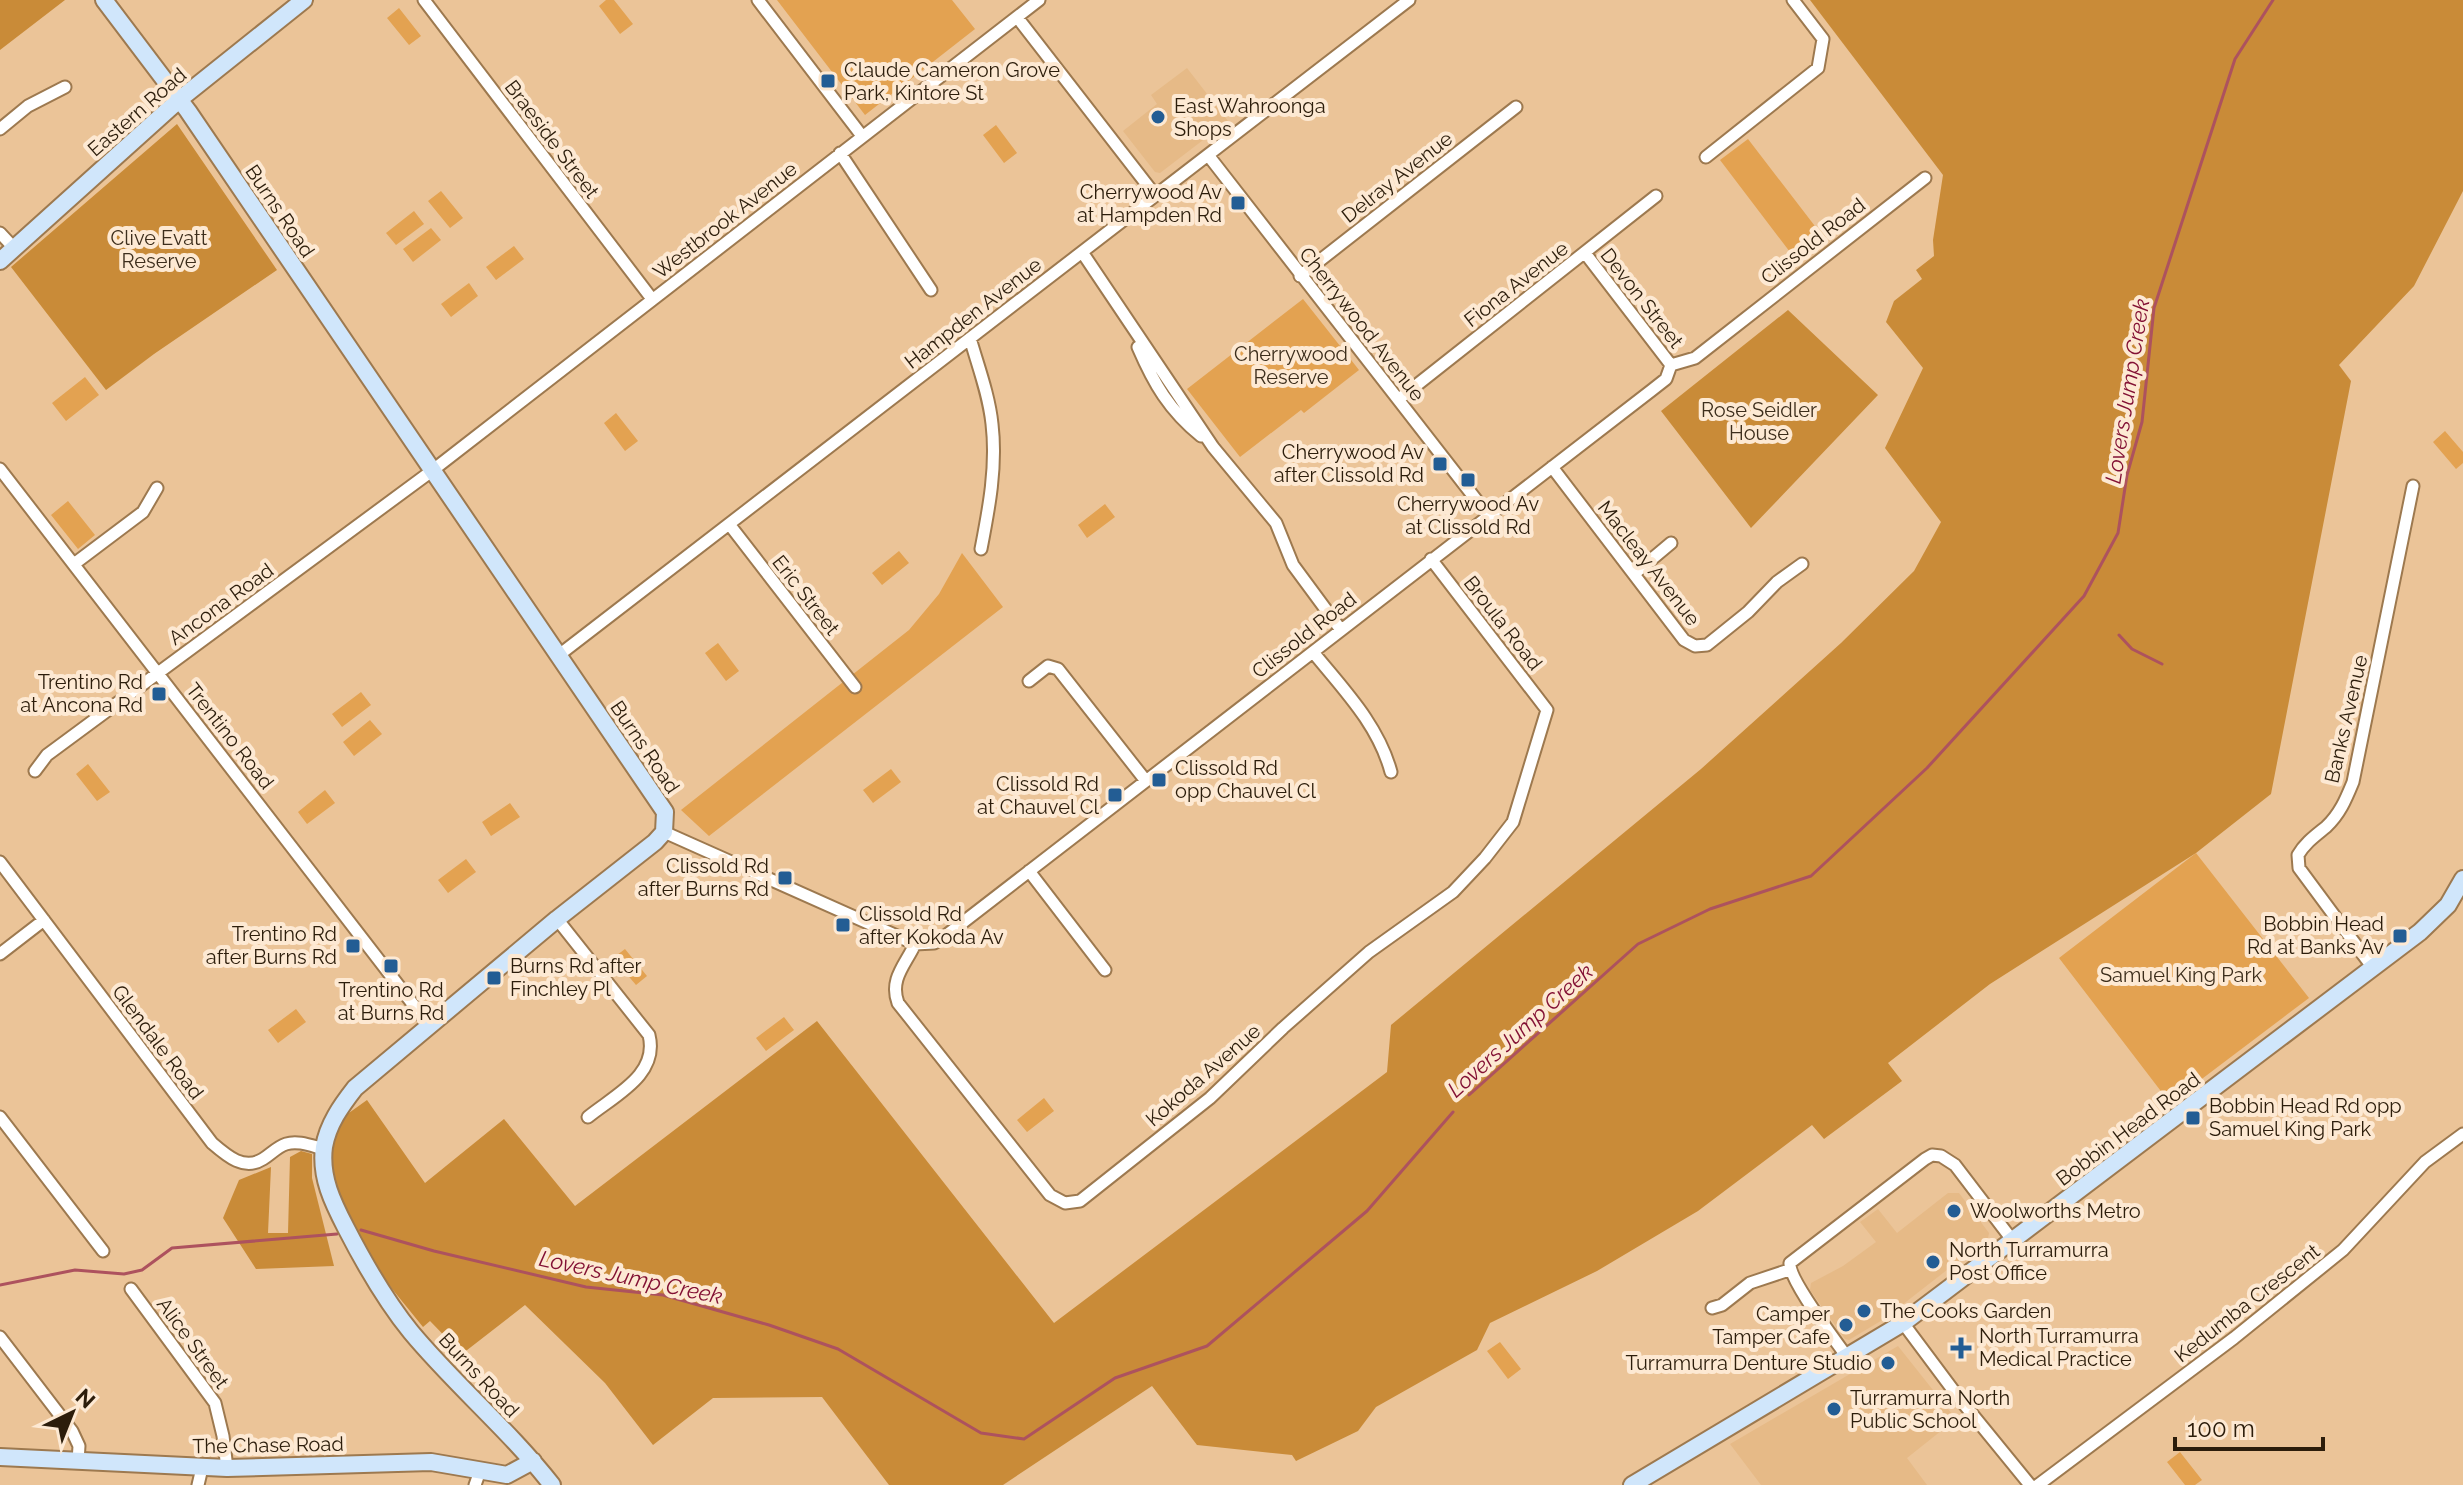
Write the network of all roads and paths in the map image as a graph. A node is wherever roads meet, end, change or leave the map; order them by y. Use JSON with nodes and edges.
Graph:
{"nodes":[{"id":1,"x":104,"y":0,"type":"edge"},
{"id":2,"x":304,"y":0,"type":"edge"},
{"id":3,"x":424,"y":0,"type":"edge"},
{"id":4,"x":758,"y":0,"type":"edge"},
{"id":5,"x":1039,"y":0,"type":"edge"},
{"id":6,"x":1409,"y":0,"type":"edge"},
{"id":7,"x":1793,"y":0,"type":"edge"},
{"id":8,"x":1017,"y":17,"type":"junction"},
{"id":9,"x":65,"y":87,"type":"dead end"},
{"id":10,"x":180,"y":99,"type":"junction"},
{"id":11,"x":1516,"y":107,"type":"dead end"},
{"id":12,"x":0,"y":129,"type":"edge"},
{"id":13,"x":862,"y":136,"type":"junction"},
{"id":14,"x":840,"y":153,"type":"junction"},
{"id":15,"x":1208,"y":155,"type":"junction"},
{"id":16,"x":1706,"y":157,"type":"dead end"},
{"id":17,"x":1925,"y":178,"type":"dead end"},
{"id":18,"x":1155,"y":195,"type":"junction"},
{"id":19,"x":1656,"y":196,"type":"dead end"},
{"id":20,"x":0,"y":233,"type":"edge"},
{"id":21,"x":14,"y":248,"type":"junction"},
{"id":22,"x":1082,"y":252,"type":"junction"},
{"id":23,"x":1585,"y":253,"type":"junction"},
{"id":24,"x":0,"y":261,"type":"edge"},
{"id":25,"x":1300,"y":276,"type":"junction"},
{"id":26,"x":931,"y":290,"type":"dead end"},
{"id":27,"x":652,"y":299,"type":"junction"},
{"id":28,"x":970,"y":338,"type":"junction"},
{"id":29,"x":1671,"y":365,"type":"junction"},
{"id":30,"x":1399,"y":399,"type":"junction"},
{"id":31,"x":1552,"y":467,"type":"junction"},
{"id":32,"x":0,"y":469,"type":"edge"},
{"id":33,"x":433,"y":470,"type":"junction"},
{"id":34,"x":2413,"y":486,"type":"dead end"},
{"id":35,"x":157,"y":488,"type":"dead end"},
{"id":36,"x":1488,"y":515,"type":"junction"},
{"id":37,"x":729,"y":524,"type":"junction"},
{"id":38,"x":1671,"y":543,"type":"dead end"},
{"id":39,"x":981,"y":549,"type":"dead end"},
{"id":40,"x":1431,"y":559,"type":"junction"},
{"id":41,"x":74,"y":564,"type":"junction"},
{"id":42,"x":1802,"y":564,"type":"dead end"},
{"id":43,"x":1634,"y":574,"type":"junction"},
{"id":44,"x":1341,"y":630,"type":"junction"},
{"id":45,"x":1313,"y":652,"type":"junction"},
{"id":46,"x":559,"y":655,"type":"junction"},
{"id":47,"x":158,"y":673,"type":"junction"},
{"id":48,"x":1029,"y":681,"type":"dead end"},
{"id":49,"x":855,"y":687,"type":"dead end"},
{"id":50,"x":1547,"y":710,"type":"joint"},
{"id":51,"x":35,"y":771,"type":"dead end"},
{"id":52,"x":1391,"y":772,"type":"dead end"},
{"id":53,"x":1146,"y":781,"type":"junction"},
{"id":54,"x":664,"y":832,"type":"junction"},
{"id":55,"x":0,"y":862,"type":"edge"},
{"id":56,"x":1029,"y":871,"type":"junction"},
{"id":57,"x":2462,"y":887,"type":"edge"},
{"id":58,"x":557,"y":919,"type":"junction"},
{"id":59,"x":44,"y":920,"type":"junction"},
{"id":60,"x":915,"y":944,"type":"junction"},
{"id":61,"x":0,"y":954,"type":"edge"},
{"id":62,"x":2373,"y":968,"type":"junction"},
{"id":63,"x":1105,"y":970,"type":"dead end"},
{"id":64,"x":429,"y":1025,"type":"junction"},
{"id":65,"x":0,"y":1117,"type":"edge"},
{"id":66,"x":588,"y":1117,"type":"dead end"},
{"id":67,"x":2463,"y":1134,"type":"edge"},
{"id":68,"x":324,"y":1149,"type":"junction"},
{"id":69,"x":2013,"y":1241,"type":"junction"},
{"id":70,"x":103,"y":1251,"type":"dead end"},
{"id":71,"x":1789,"y":1270,"type":"junction"},
{"id":72,"x":131,"y":1289,"type":"dead end"},
{"id":73,"x":1712,"y":1308,"type":"dead end"},
{"id":74,"x":1903,"y":1323,"type":"junction"},
{"id":75,"x":0,"y":1337,"type":"edge"},
{"id":76,"x":1847,"y":1357,"type":"junction"},
{"id":77,"x":0,"y":1457,"type":"edge"},
{"id":78,"x":78,"y":1461,"type":"junction"},
{"id":79,"x":533,"y":1461,"type":"junction"},
{"id":80,"x":202,"y":1468,"type":"junction"},
{"id":81,"x":227,"y":1468,"type":"junction"},
{"id":82,"x":478,"y":1478,"type":"edge"},
{"id":83,"x":198,"y":1485,"type":"edge"},
{"id":84,"x":552,"y":1485,"type":"edge"},
{"id":85,"x":1632,"y":1485,"type":"edge"},
{"id":86,"x":2030,"y":1485,"type":"edge"},
{"id":87,"x":2038,"y":1485,"type":"edge"}],
"edges":[{"from":1,"to":10,"type":"main road","name":"Burns Road"},
{"from":2,"to":10,"type":"main road","name":"Eastern Road"},
{"from":3,"to":27,"type":"street","name":"Braeside Street"},
{"from":4,"to":13,"type":"street"},
{"from":5,"to":8,"type":"street","name":"Westbrook Avenue"},
{"from":6,"to":15,"type":"street","name":"Hampden Avenue"},
{"from":7,"to":16,"type":"street"},
{"from":8,"to":13,"type":"street","name":"Westbrook Avenue"},
{"from":8,"to":18,"type":"street"},
{"from":9,"to":12,"type":"street"},
{"from":10,"to":21,"type":"main road","name":"Eastern Road"},
{"from":10,"to":33,"type":"main road","name":"Burns Road"},
{"from":11,"to":25,"type":"street","name":"Delray Avenue"},
{"from":13,"to":14,"type":"street","name":"Westbrook Avenue"},
{"from":14,"to":26,"type":"street"},
{"from":14,"to":27,"type":"street","name":"Westbrook Avenue"},
{"from":15,"to":18,"type":"street","name":"Hampden Avenue"},
{"from":15,"to":25,"type":"street","name":"Cherrywood Avenue"},
{"from":17,"to":29,"type":"street","name":"Clissold Road"},
{"from":18,"to":22,"type":"street","name":"Hampden Avenue"},
{"from":19,"to":23,"type":"street","name":"Fiona Avenue"},
{"from":20,"to":21,"type":"street"},
{"from":21,"to":24,"type":"main road","name":"Eastern Road"},
{"from":22,"to":28,"type":"street","name":"Hampden Avenue"},
{"from":22,"to":44,"type":"street"},
{"from":23,"to":29,"type":"street","name":"Devon Street"},
{"from":23,"to":30,"type":"street","name":"Fiona Avenue"},
{"from":25,"to":30,"type":"street","name":"Cherrywood Avenue"},
{"from":27,"to":33,"type":"street","name":"Westbrook Avenue"},
{"from":28,"to":37,"type":"street","name":"Hampden Avenue"},
{"from":28,"to":39,"type":"street"},
{"from":29,"to":31,"type":"street","name":"Clissold Road"},
{"from":30,"to":36,"type":"street","name":"Cherrywood Avenue"},
{"from":31,"to":36,"type":"street","name":"Clissold Road"},
{"from":31,"to":43,"type":"street","name":"Macleay Avenue"},
{"from":32,"to":41,"type":"street","name":"Trentino Road"},
{"from":33,"to":46,"type":"main road","name":"Burns Road"},
{"from":33,"to":47,"type":"street","name":"Ancona Road"},
{"from":34,"to":62,"type":"street","name":"Banks Avenue"},
{"from":35,"to":41,"type":"street"},
{"from":36,"to":40,"type":"street","name":"Clissold Road"},
{"from":37,"to":46,"type":"street","name":"Hampden Avenue"},
{"from":37,"to":49,"type":"street","name":"Eric Street"},
{"from":38,"to":43,"type":"street"},
{"from":40,"to":44,"type":"street","name":"Clissold Road"},
{"from":40,"to":50,"type":"street","name":"Broula Road"},
{"from":41,"to":47,"type":"street","name":"Trentino Road"},
{"from":42,"to":43,"type":"street","name":"Macleay Avenue"},
{"from":44,"to":45,"type":"street","name":"Clissold Road"},
{"from":45,"to":52,"type":"street"},
{"from":45,"to":53,"type":"street","name":"Clissold Road"},
{"from":46,"to":54,"type":"main road","name":"Burns Road"},
{"from":47,"to":51,"type":"street","name":"Ancona Road"},
{"from":47,"to":64,"type":"street","name":"Trentino Road"},
{"from":48,"to":53,"type":"street"},
{"from":50,"to":60,"type":"street","name":"Kokoda Avenue"},
{"from":53,"to":56,"type":"street","name":"Clissold Road"},
{"from":54,"to":58,"type":"main road","name":"Burns Road"},
{"from":54,"to":60,"type":"street"},
{"from":55,"to":59,"type":"street","name":"Glendale Road"},
{"from":56,"to":60,"type":"street","name":"Clissold Road"},
{"from":56,"to":63,"type":"street"},
{"from":57,"to":62,"type":"main road","name":"Bobbin Head Road"},
{"from":58,"to":64,"type":"main road","name":"Burns Road"},
{"from":58,"to":66,"type":"street"},
{"from":59,"to":61,"type":"street"},
{"from":59,"to":68,"type":"street","name":"Glendale Road"},
{"from":62,"to":69,"type":"main road","name":"Bobbin Head Road"},
{"from":64,"to":68,"type":"main road","name":"Burns Road"},
{"from":65,"to":70,"type":"street"},
{"from":67,"to":87,"type":"street","name":"Kedumba Crescent"},
{"from":68,"to":79,"type":"main road","name":"Burns Road"},
{"from":69,"to":71,"type":"street"},
{"from":69,"to":74,"type":"main road","name":"Bobbin Head Road"},
{"from":71,"to":73,"type":"street"},
{"from":71,"to":76,"type":"street"},
{"from":72,"to":81,"type":"street","name":"Alice Street"},
{"from":74,"to":76,"type":"main road","name":"Bobbin Head Road"},
{"from":74,"to":86,"type":"street"},
{"from":75,"to":78,"type":"street"},
{"from":76,"to":85,"type":"main road","name":"Bobbin Head Road"},
{"from":77,"to":78,"type":"main road","name":"The Chase Road"},
{"from":78,"to":80,"type":"main road","name":"The Chase Road"},
{"from":79,"to":82,"type":"main road","name":"The Chase Road"},
{"from":79,"to":84,"type":"main road","name":"Burns Road"},
{"from":80,"to":81,"type":"main road","name":"The Chase Road"},
{"from":80,"to":83,"type":"street"},
{"from":81,"to":82,"type":"main road","name":"The Chase Road"}]}
